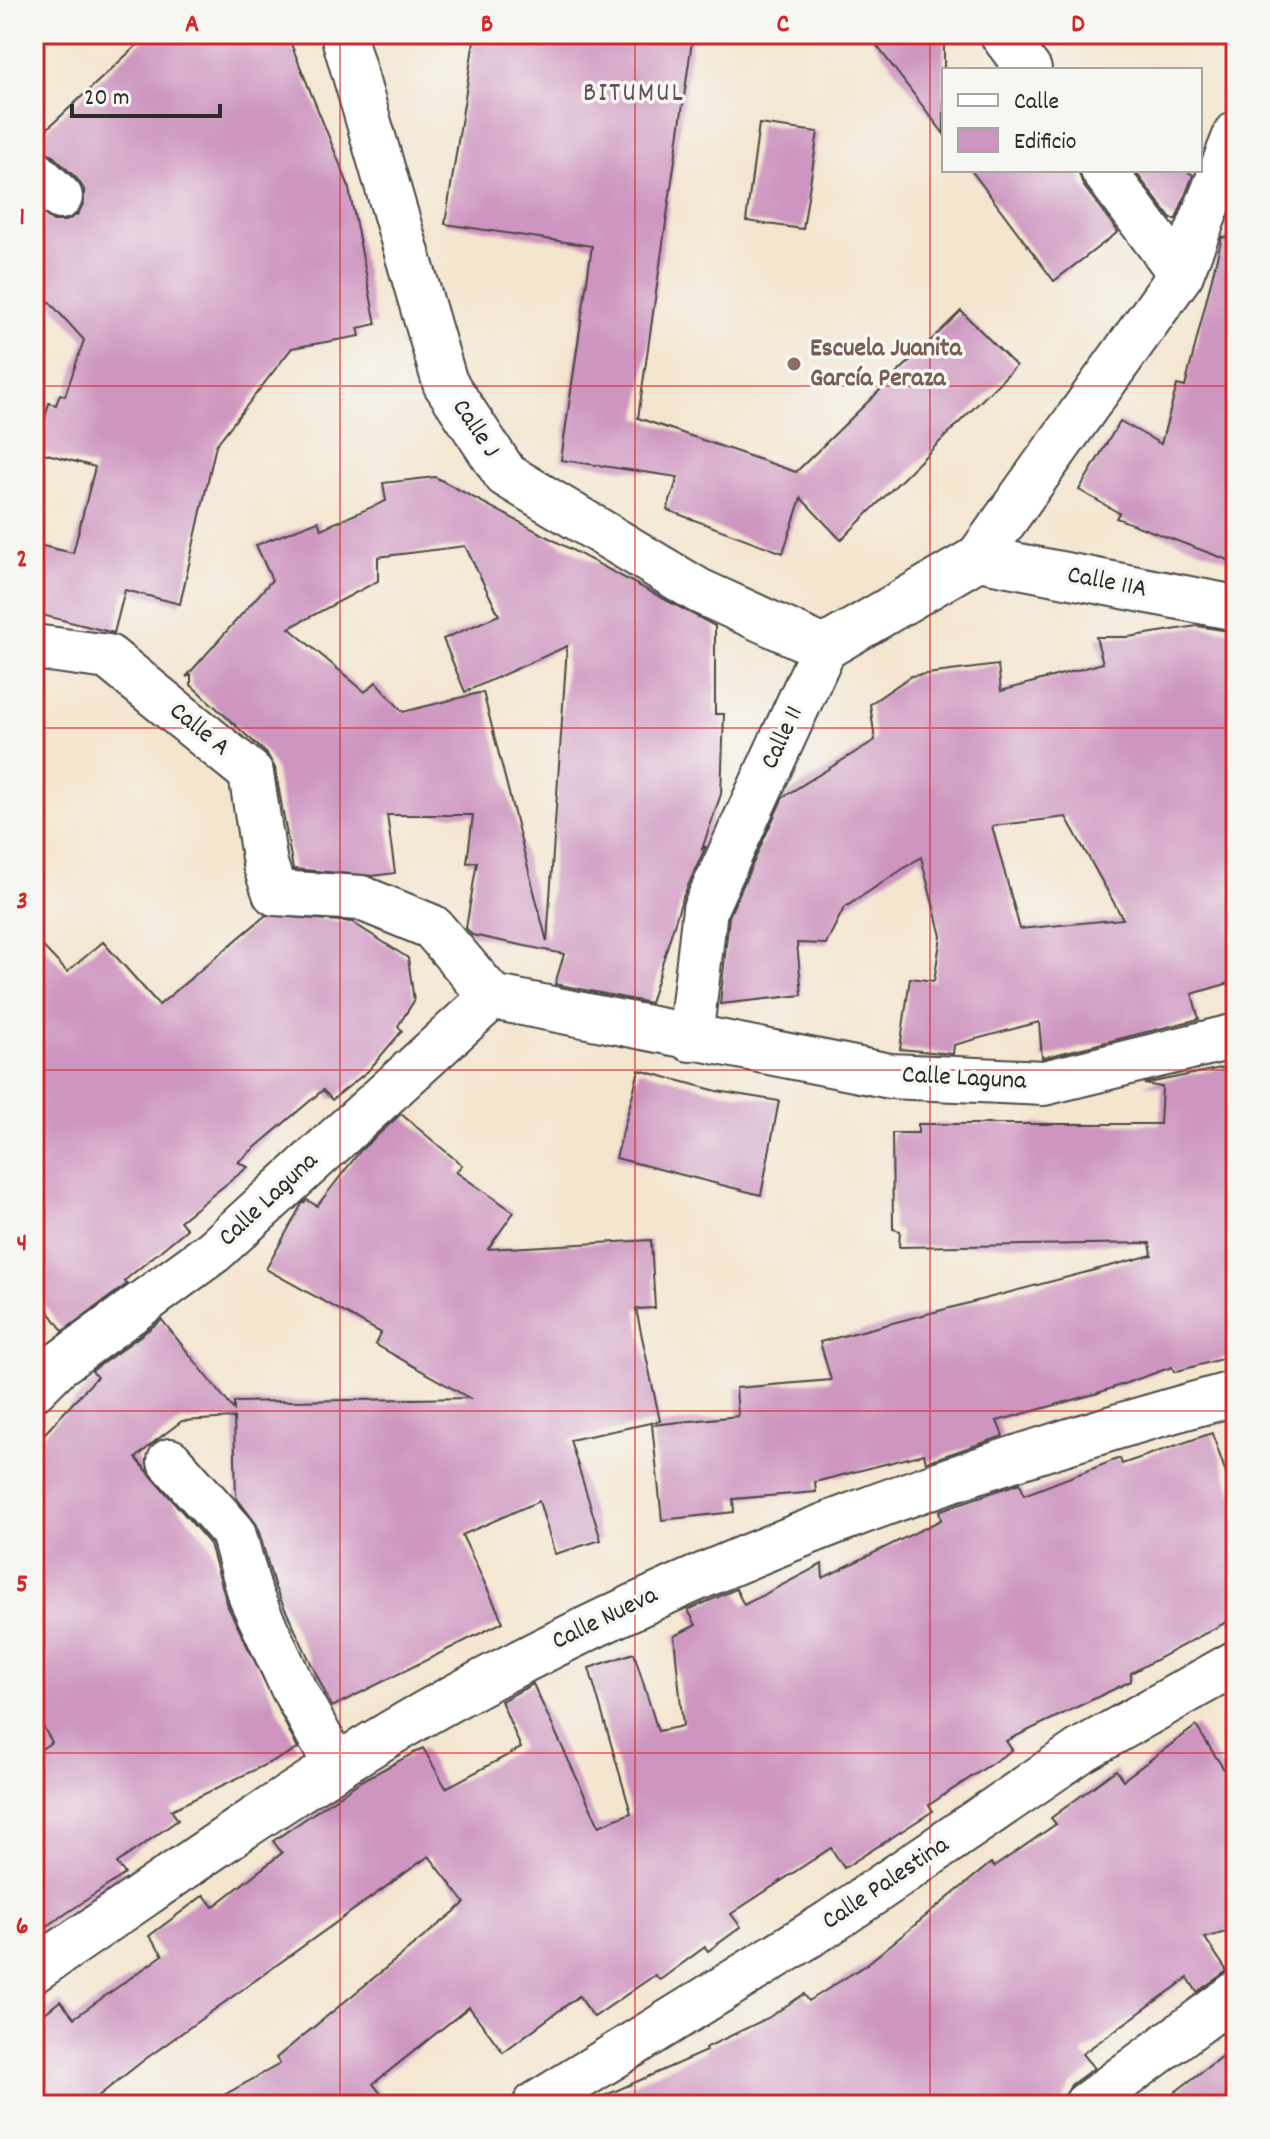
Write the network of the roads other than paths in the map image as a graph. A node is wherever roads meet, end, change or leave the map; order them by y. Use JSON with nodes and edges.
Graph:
{"nodes":[{"id":1,"x":343,"y":34,"type":"edge"},
{"id":2,"x":1002,"y":34,"type":"edge"},
{"id":3,"x":1028,"y":68,"type":"edge"},
{"id":4,"x":1236,"y":134,"type":"edge"},
{"id":5,"x":1104,"y":172,"type":"edge"},
{"id":6,"x":1181,"y":274,"type":"junction"},
{"id":7,"x":978,"y":558,"type":"junction"},
{"id":8,"x":1236,"y":608,"type":"edge"},
{"id":9,"x":34,"y":647,"type":"edge"},
{"id":10,"x":824,"y":648,"type":"junction"},
{"id":11,"x":492,"y":997,"type":"junction"},
{"id":12,"x":1236,"y":1036,"type":"edge"},
{"id":13,"x":690,"y":1039,"type":"junction"},
{"id":14,"x":34,"y":1389,"type":"edge"},
{"id":15,"x":1236,"y":1393,"type":"edge"},
{"id":16,"x":170,"y":1461,"type":"dead end"},
{"id":17,"x":1236,"y":1663,"type":"edge"},
{"id":18,"x":336,"y":1766,"type":"junction"},
{"id":19,"x":34,"y":1970,"type":"edge"},
{"id":20,"x":1236,"y":1994,"type":"edge"},
{"id":21,"x":535,"y":2105,"type":"edge"},
{"id":22,"x":1086,"y":2105,"type":"edge"}],
"edges":[{"from":1,"to":10,"type":"street","name":"Calle J"},
{"from":2,"to":3,"type":"street"},
{"from":4,"to":6,"type":"street"},
{"from":5,"to":6,"type":"street"},
{"from":6,"to":7,"type":"street"},
{"from":7,"to":8,"type":"street","name":"Calle 11A"},
{"from":7,"to":10,"type":"street"},
{"from":9,"to":11,"type":"street","name":"Calle A"},
{"from":10,"to":13,"type":"street","name":"Calle 11"},
{"from":11,"to":13,"type":"street"},
{"from":11,"to":14,"type":"street","name":"Calle Laguna"},
{"from":12,"to":13,"type":"street","name":"Calle Laguna"},
{"from":15,"to":18,"type":"street","name":"Calle Nueva"},
{"from":16,"to":18,"type":"street"},
{"from":17,"to":21,"type":"street","name":"Calle Palestina"},
{"from":18,"to":19,"type":"street","name":"Calle Nueva"},
{"from":20,"to":22,"type":"street"}]}
